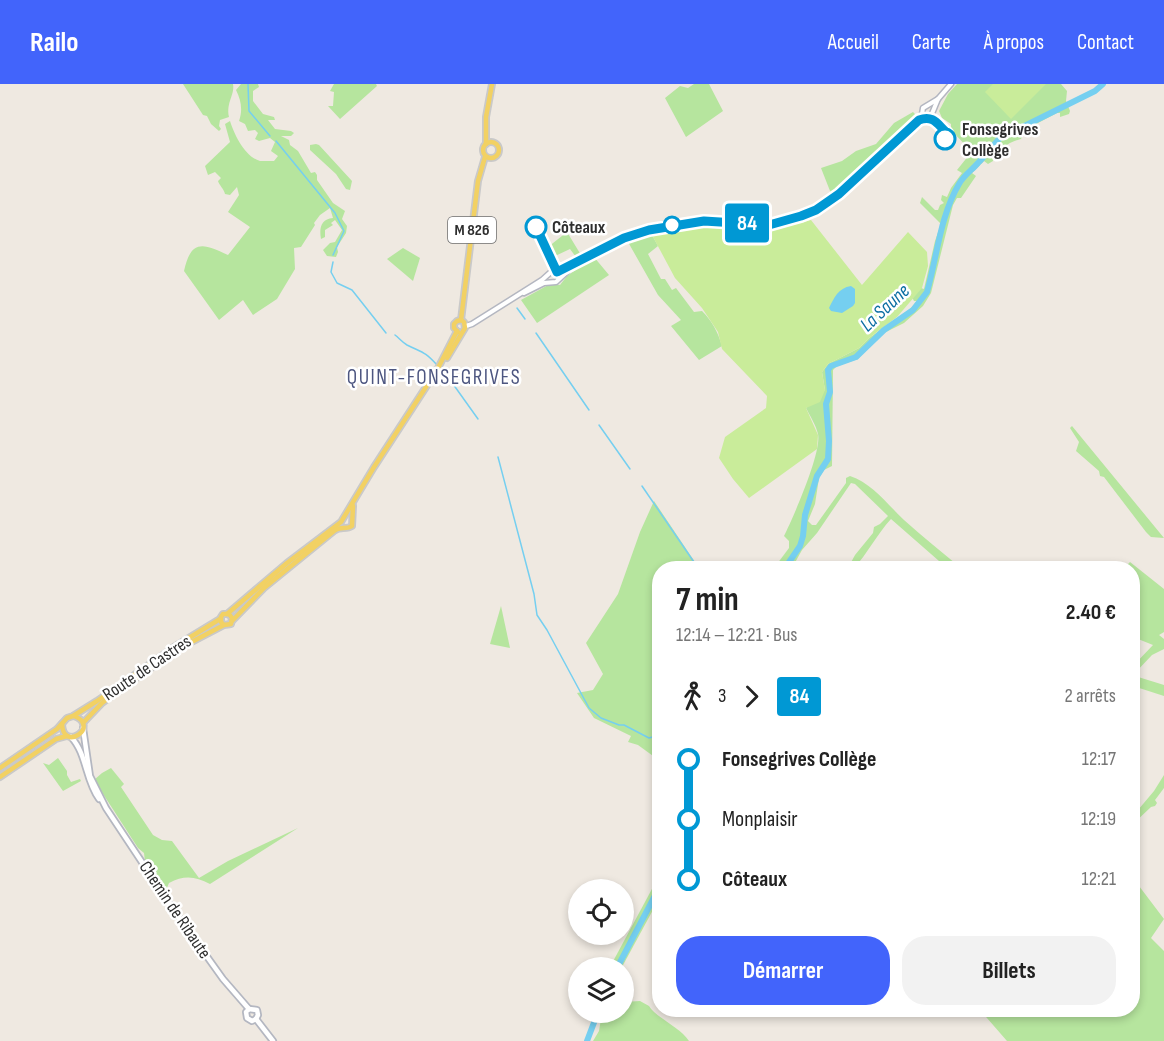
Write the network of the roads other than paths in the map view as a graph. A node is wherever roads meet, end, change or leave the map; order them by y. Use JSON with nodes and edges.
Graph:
{"nodes":[{"id":1,"x":492,"y":84,"type":"edge"},
{"id":2,"x":951,"y":84,"type":"edge"},
{"id":3,"x":939,"y":99,"type":"junction"},
{"id":4,"x":928,"y":106,"type":"junction"},
{"id":5,"x":933,"y":111,"type":"junction"},
{"id":6,"x":924,"y":116,"type":"junction"},
{"id":7,"x":485,"y":123,"type":"junction"},
{"id":8,"x":492,"y":142,"type":"junction"},
{"id":9,"x":486,"y":144,"type":"junction"},
{"id":10,"x":485,"y":157,"type":"junction"},
{"id":11,"x":492,"y":159,"type":"junction"},
{"id":12,"x":479,"y":175,"type":"junction"},
{"id":13,"x":578,"y":262,"type":"junction"},
{"id":14,"x":557,"y":272,"type":"junction"},
{"id":15,"x":548,"y":276,"type":"junction"},
{"id":16,"x":559,"y":278,"type":"junction"},
{"id":17,"x":551,"y":281,"type":"junction"},
{"id":18,"x":520,"y":294,"type":"junction"},
{"id":19,"x":461,"y":320,"type":"junction"},
{"id":20,"x":466,"y":326,"type":"junction"},
{"id":21,"x":459,"y":332,"type":"junction"},
{"id":22,"x":353,"y":504,"type":"junction"},
{"id":23,"x":343,"y":519,"type":"junction"},
{"id":24,"x":352,"y":519,"type":"junction"},
{"id":25,"x":345,"y":528,"type":"junction"},
{"id":26,"x":227,"y":614,"type":"junction"},
{"id":27,"x":220,"y":619,"type":"junction"},
{"id":28,"x":232,"y":621,"type":"junction"},
{"id":29,"x":224,"y":625,"type":"junction"},
{"id":30,"x":73,"y":716,"type":"junction"},
{"id":31,"x":62,"y":724,"type":"junction"},
{"id":32,"x":83,"y":726,"type":"junction"},
{"id":33,"x":69,"y":736,"type":"junction"},
{"id":34,"x":0,"y":768,"type":"edge"},
{"id":35,"x":0,"y":777,"type":"edge"},
{"id":36,"x":106,"y":808,"type":"junction"},
{"id":37,"x":249,"y":1009,"type":"junction"},
{"id":38,"x":256,"y":1019,"type":"junction"},
{"id":39,"x":273,"y":1041,"type":"edge"}],
"edges":[{"from":1,"to":7,"type":"main road"},
{"from":2,"to":3,"type":"street"},
{"from":3,"to":4,"type":"street"},
{"from":3,"to":5,"type":"street"},
{"from":4,"to":5,"type":"street"},
{"from":4,"to":6,"type":"street"},
{"from":5,"to":6,"type":"street"},
{"from":6,"to":13,"type":"street"},
{"from":7,"to":8,"type":"main road"},
{"from":7,"to":9,"type":"main road"},
{"from":8,"to":9,"type":"main road"},
{"from":8,"to":11,"type":"main road"},
{"from":9,"to":10,"type":"main road"},
{"from":10,"to":11,"type":"main road"},
{"from":10,"to":12,"type":"main road","number":"M 826"},
{"from":11,"to":12,"type":"main road"},
{"from":12,"to":19,"type":"main road","number":"M 826"},
{"from":13,"to":14,"type":"street"},
{"from":13,"to":16,"type":"street"},
{"from":14,"to":15,"type":"street"},
{"from":14,"to":16,"type":"street"},
{"from":15,"to":17,"type":"street"},
{"from":15,"to":18,"type":"street"},
{"from":16,"to":17,"type":"street"},
{"from":17,"to":18,"type":"street"},
{"from":18,"to":20,"type":"street"},
{"from":19,"to":20,"type":"main road"},
{"from":19,"to":21,"type":"main road"},
{"from":20,"to":21,"type":"main road"},
{"from":21,"to":22,"type":"main road"},
{"from":22,"to":23,"type":"main road"},
{"from":22,"to":24,"type":"main road"},
{"from":23,"to":24,"type":"main road"},
{"from":23,"to":25,"type":"main road"},
{"from":23,"to":26,"type":"main road"},
{"from":24,"to":25,"type":"main road"},
{"from":25,"to":28,"type":"main road"},
{"from":26,"to":27,"type":"main road"},
{"from":26,"to":28,"type":"main road"},
{"from":27,"to":29,"type":"main road"},
{"from":27,"to":30,"type":"main road","name":"Route de Castres"},
{"from":28,"to":29,"type":"main road"},
{"from":29,"to":32,"type":"main road","name":"Route de Castres"},
{"from":30,"to":31,"type":"main road"},
{"from":30,"to":32,"type":"main road"},
{"from":31,"to":33,"type":"main road"},
{"from":31,"to":34,"type":"main road"},
{"from":32,"to":33,"type":"main road"},
{"from":32,"to":36,"type":"main road","name":"Chemin de Ribaute"},
{"from":33,"to":35,"type":"main road"},
{"from":33,"to":36,"type":"main road","name":"Chemin de Ribaute"},
{"from":36,"to":37,"type":"main road","name":"Chemin de Ribaute"},
{"from":37,"to":38,"type":"main road"},
{"from":37,"to":38,"type":"main road"},
{"from":38,"to":39,"type":"main road"}]}
